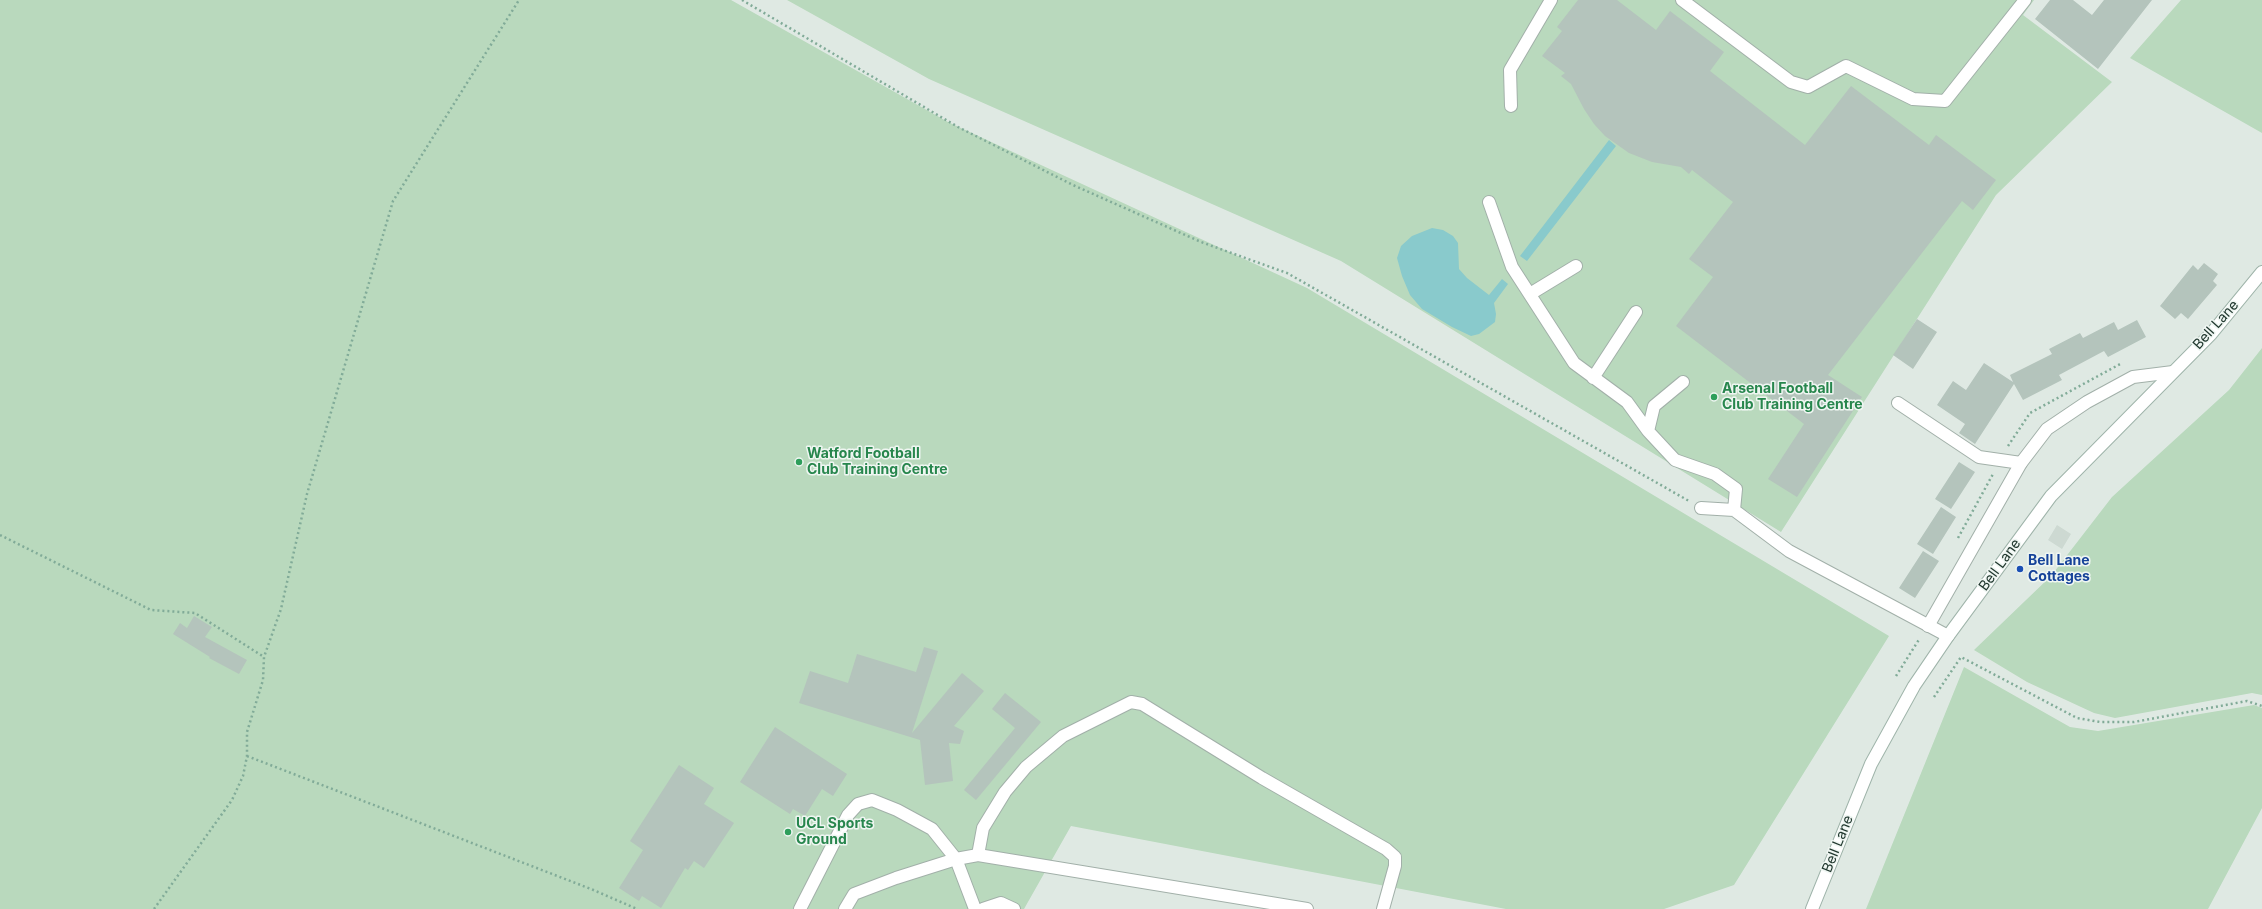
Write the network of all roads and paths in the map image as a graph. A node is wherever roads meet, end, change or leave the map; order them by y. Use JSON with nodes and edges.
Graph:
{"nodes":[{"id":1,"x":519,"y":0,"type":"edge"},
{"id":2,"x":742,"y":0,"type":"edge"},
{"id":3,"x":1551,"y":0,"type":"edge"},
{"id":4,"x":1682,"y":0,"type":"edge"},
{"id":5,"x":2025,"y":0,"type":"edge"},
{"id":6,"x":1511,"y":106,"type":"dead end"},
{"id":7,"x":1489,"y":202,"type":"dead end"},
{"id":8,"x":1576,"y":266,"type":"dead end"},
{"id":9,"x":2262,"y":272,"type":"edge"},
{"id":10,"x":1530,"y":294,"type":"junction"},
{"id":11,"x":1636,"y":312,"type":"dead end"},
{"id":12,"x":2173,"y":372,"type":"junction"},
{"id":13,"x":1593,"y":378,"type":"junction"},
{"id":14,"x":1683,"y":382,"type":"dead end"},
{"id":15,"x":1898,"y":403,"type":"dead end"},
{"id":16,"x":1648,"y":431,"type":"junction"},
{"id":17,"x":2021,"y":463,"type":"junction"},
{"id":18,"x":1701,"y":508,"type":"joint"},
{"id":19,"x":1734,"y":510,"type":"junction"},
{"id":20,"x":0,"y":535,"type":"edge"},
{"id":21,"x":1928,"y":626,"type":"junction"},
{"id":22,"x":1948,"y":636,"type":"junction"},
{"id":23,"x":264,"y":657,"type":"junction"},
{"id":24,"x":1896,"y":676,"type":"dead end"},
{"id":25,"x":1934,"y":697,"type":"dead end"},
{"id":26,"x":2262,"y":706,"type":"edge"},
{"id":27,"x":247,"y":756,"type":"junction"},
{"id":28,"x":978,"y":855,"type":"junction"},
{"id":29,"x":956,"y":859,"type":"junction"},
{"id":30,"x":154,"y":909,"type":"edge"},
{"id":31,"x":637,"y":909,"type":"edge"},
{"id":32,"x":800,"y":909,"type":"edge"},
{"id":33,"x":845,"y":909,"type":"edge"},
{"id":34,"x":975,"y":909,"type":"edge"},
{"id":35,"x":983,"y":909,"type":"edge"},
{"id":36,"x":1014,"y":909,"type":"edge"},
{"id":37,"x":1307,"y":909,"type":"edge"},
{"id":38,"x":1383,"y":909,"type":"edge"},
{"id":39,"x":1812,"y":909,"type":"edge"}],
"edges":[{"from":1,"to":23,"type":"path"},
{"from":2,"to":18,"type":"path"},
{"from":3,"to":6,"type":"main road"},
{"from":4,"to":5,"type":"main road"},
{"from":7,"to":10,"type":"main road"},
{"from":8,"to":10,"type":"main road"},
{"from":9,"to":12,"type":"main road","name":"Bell Lane"},
{"from":10,"to":13,"type":"main road"},
{"from":11,"to":13,"type":"main road"},
{"from":12,"to":17,"type":"main road"},
{"from":12,"to":22,"type":"main road","name":"Bell Lane"},
{"from":13,"to":16,"type":"main road"},
{"from":14,"to":16,"type":"main road"},
{"from":15,"to":17,"type":"main road"},
{"from":16,"to":19,"type":"main road"},
{"from":17,"to":21,"type":"main road"},
{"from":18,"to":19,"type":"main road"},
{"from":19,"to":21,"type":"main road"},
{"from":20,"to":23,"type":"path"},
{"from":21,"to":22,"type":"main road"},
{"from":21,"to":24,"type":"path"},
{"from":22,"to":39,"type":"main road","name":"Bell Lane"},
{"from":23,"to":27,"type":"path"},
{"from":25,"to":26,"type":"path"},
{"from":27,"to":30,"type":"path"},
{"from":27,"to":31,"type":"path"},
{"from":28,"to":29,"type":"main road"},
{"from":28,"to":37,"type":"main road"},
{"from":28,"to":38,"type":"main road"},
{"from":29,"to":32,"type":"main road"},
{"from":29,"to":33,"type":"main road"},
{"from":29,"to":34,"type":"main road"},
{"from":35,"to":36,"type":"main road"}]}
